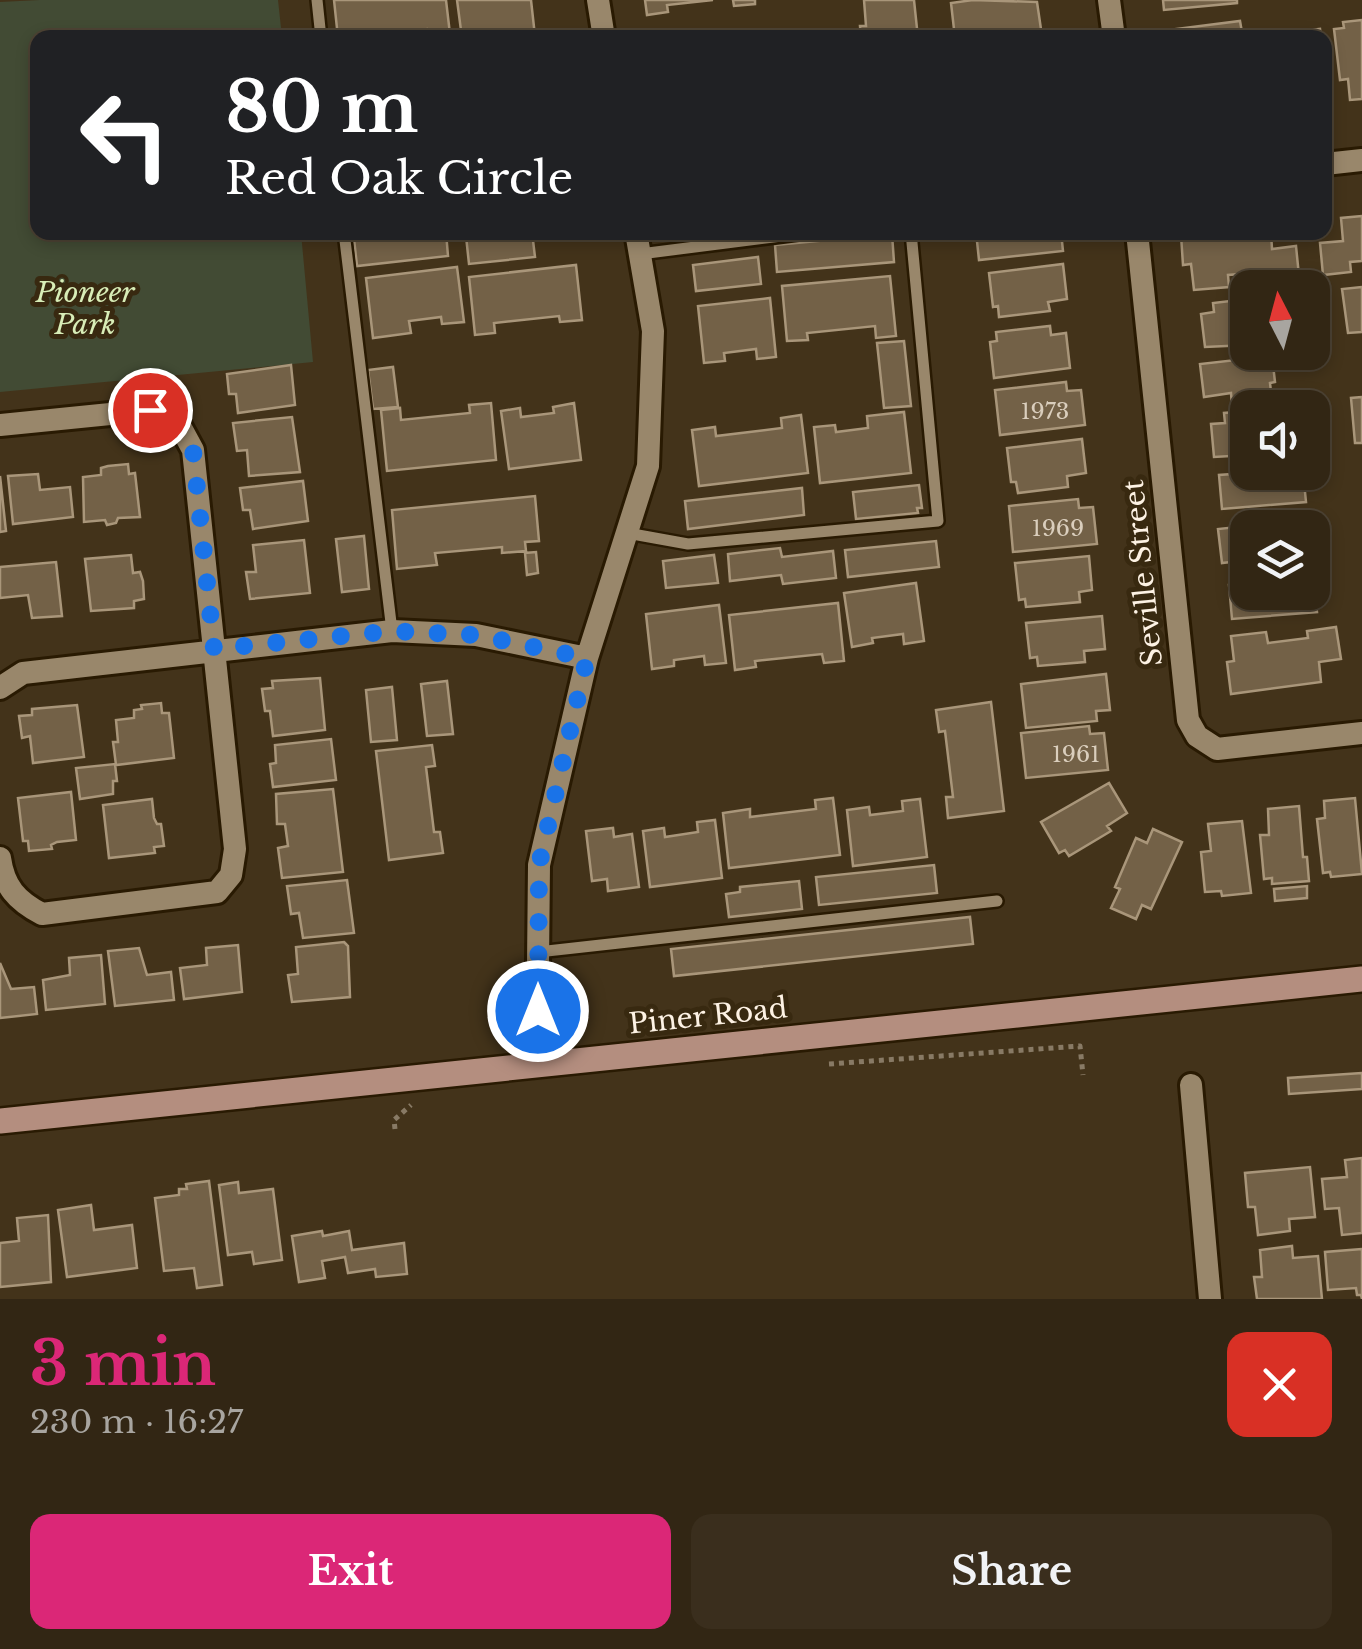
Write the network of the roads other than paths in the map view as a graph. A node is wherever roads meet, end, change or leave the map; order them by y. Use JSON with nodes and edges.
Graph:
{"nodes":[{"id":1,"x":317,"y":0,"type":"edge"},
{"id":2,"x":598,"y":0,"type":"edge"},
{"id":3,"x":1109,"y":0,"type":"edge"},
{"id":4,"x":320,"y":30,"type":"edge"},
{"id":5,"x":603,"y":30,"type":"edge"},
{"id":6,"x":1113,"y":30,"type":"edge"},
{"id":7,"x":1362,"y":160,"type":"edge"},
{"id":8,"x":1332,"y":163,"type":"edge"},
{"id":9,"x":345,"y":240,"type":"edge"},
{"id":10,"x":697,"y":240,"type":"edge"},
{"id":11,"x":911,"y":240,"type":"edge"},
{"id":12,"x":1138,"y":240,"type":"edge"},
{"id":13,"x":638,"y":244,"type":"edge"},
{"id":14,"x":0,"y":425,"type":"edge"},
{"id":15,"x":627,"y":533,"type":"junction"},
{"id":16,"x":392,"y":631,"type":"junction"},
{"id":17,"x":214,"y":649,"type":"junction"},
{"id":18,"x":587,"y":658,"type":"junction"},
{"id":19,"x":0,"y":688,"type":"edge"},
{"id":20,"x":1362,"y":732,"type":"edge"},
{"id":21,"x":0,"y":858,"type":"edge"},
{"id":22,"x":998,"y":901,"type":"dead end"},
{"id":23,"x":538,"y":952,"type":"junction"},
{"id":24,"x":1362,"y":980,"type":"edge"},
{"id":25,"x":537,"y":1064,"type":"junction"},
{"id":26,"x":1191,"y":1086,"type":"dead end"},
{"id":27,"x":0,"y":1121,"type":"edge"},
{"id":28,"x":1210,"y":1299,"type":"edge"}],
"edges":[{"from":1,"to":4,"type":"lane"},
{"from":2,"to":5,"type":"street"},
{"from":3,"to":6,"type":"street"},
{"from":7,"to":8,"type":"street"},
{"from":9,"to":16,"type":"lane"},
{"from":10,"to":13,"type":"lane"},
{"from":11,"to":15,"type":"lane"},
{"from":12,"to":20,"type":"street","name":"Seville Street"},
{"from":13,"to":15,"type":"street"},
{"from":14,"to":17,"type":"street"},
{"from":15,"to":18,"type":"street"},
{"from":16,"to":17,"type":"street"},
{"from":16,"to":18,"type":"street"},
{"from":17,"to":19,"type":"street"},
{"from":17,"to":21,"type":"street"},
{"from":18,"to":23,"type":"street"},
{"from":22,"to":23,"type":"lane"},
{"from":23,"to":25,"type":"street"},
{"from":24,"to":25,"type":"main road","name":"Piner Road"},
{"from":25,"to":27,"type":"main road","name":"Piner Road"},
{"from":26,"to":28,"type":"street"}]}
